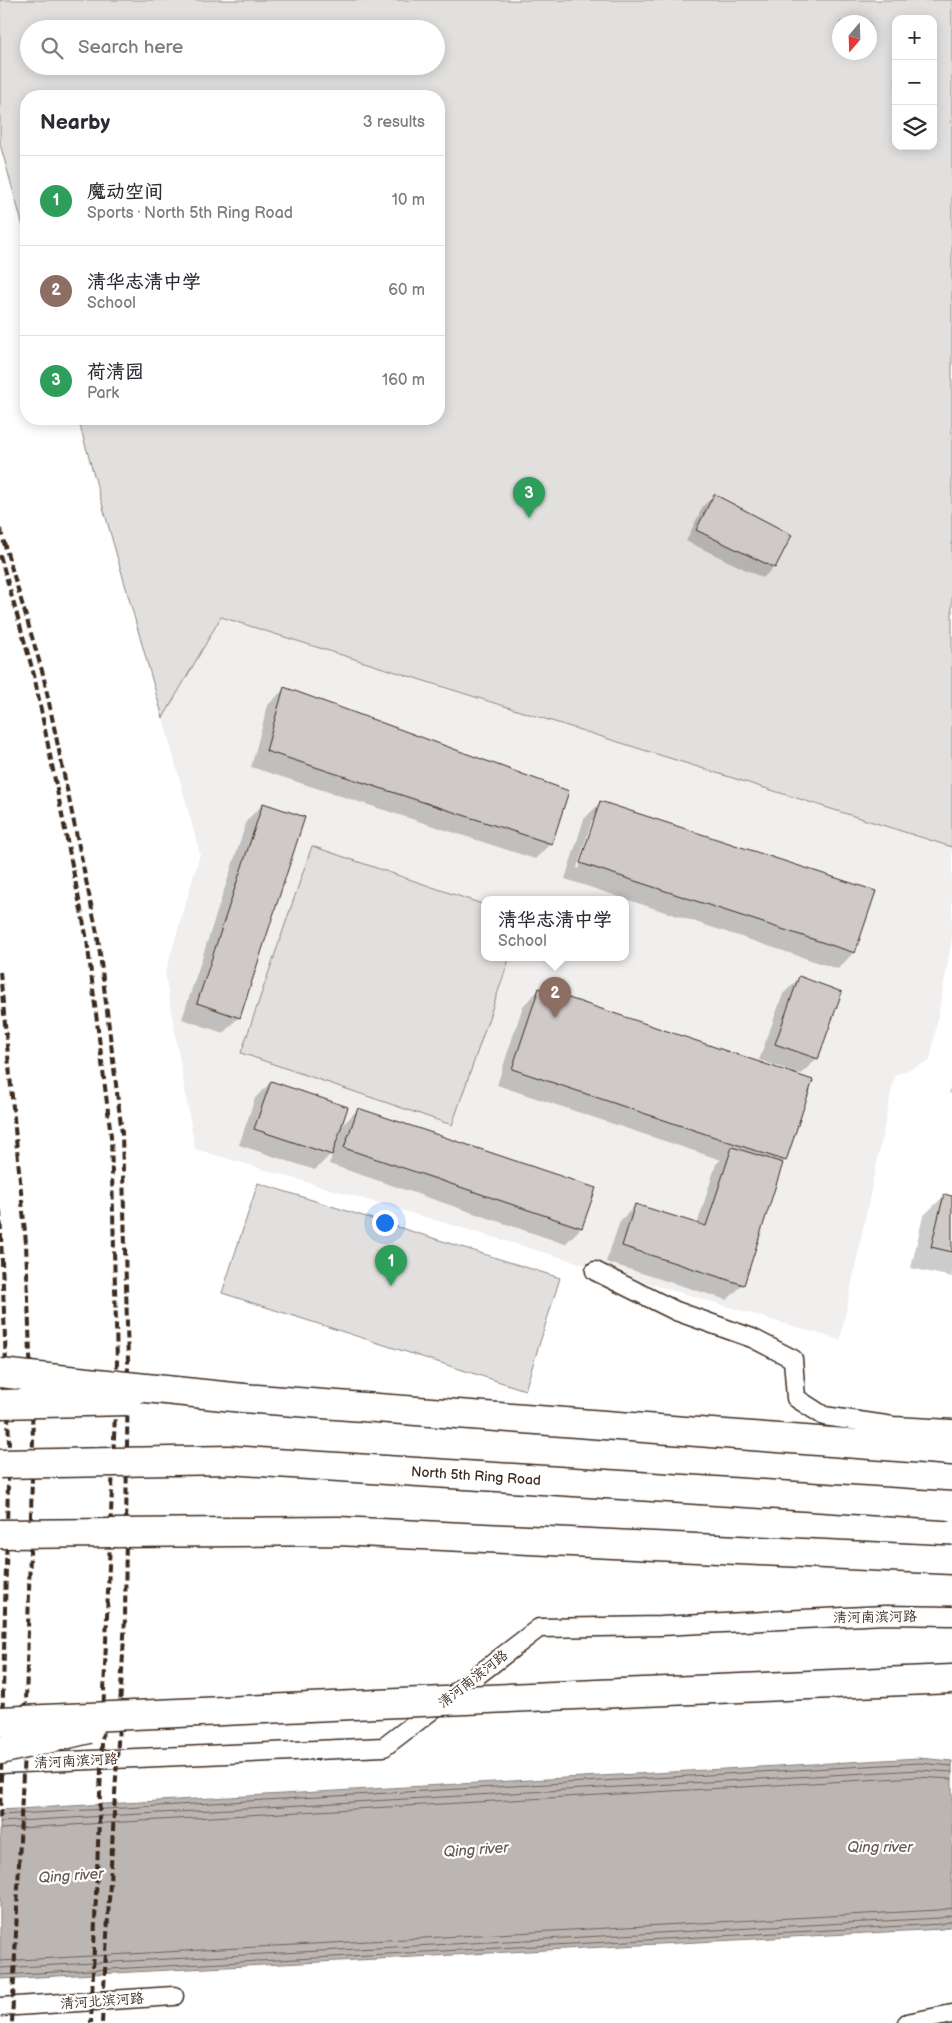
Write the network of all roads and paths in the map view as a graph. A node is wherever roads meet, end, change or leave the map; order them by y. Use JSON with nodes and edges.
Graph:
{"nodes":[{"id":1,"x":595,"y":1271,"type":"dead end"},
{"id":2,"x":0,"y":1373,"type":"edge"},
{"id":3,"x":244,"y":1398,"type":"junction"},
{"id":4,"x":0,"y":1404,"type":"edge"},
{"id":5,"x":952,"y":1428,"type":"edge"},
{"id":6,"x":952,"y":1451,"type":"edge"},
{"id":7,"x":0,"y":1464,"type":"edge"},
{"id":8,"x":952,"y":1506,"type":"edge"},
{"id":9,"x":0,"y":1534,"type":"edge"},
{"id":10,"x":952,"y":1560,"type":"edge"},
{"id":11,"x":952,"y":1616,"type":"edge"},
{"id":12,"x":952,"y":1679,"type":"edge"},
{"id":13,"x":158,"y":1713,"type":"junction"},
{"id":14,"x":0,"y":1722,"type":"edge"},
{"id":15,"x":0,"y":1750,"type":"edge"},
{"id":16,"x":0,"y":1764,"type":"edge"},
{"id":17,"x":174,"y":1996,"type":"dead end"},
{"id":18,"x":0,"y":2008,"type":"edge"},
{"id":19,"x":952,"y":2014,"type":"edge"},
{"id":20,"x":907,"y":2023,"type":"edge"}],
"edges":[{"from":1,"to":5,"type":"lane"},
{"from":2,"to":3,"type":"highway","bridge":true},
{"from":3,"to":4,"type":"highway","bridge":true},
{"from":3,"to":6,"type":"highway"},
{"from":7,"to":8,"type":"highway","name":"North 5th Ring Road","bridge":true},
{"from":9,"to":10,"type":"highway","bridge":true},
{"from":11,"to":16,"type":"lane","name":"清河南滨河路"},
{"from":12,"to":13,"type":"highway","bridge":true},
{"from":13,"to":14,"type":"highway","bridge":true},
{"from":13,"to":15,"type":"highway","bridge":true},
{"from":17,"to":18,"type":"lane","name":"清河北滨河路"},
{"from":19,"to":20,"type":"lane"}]}
